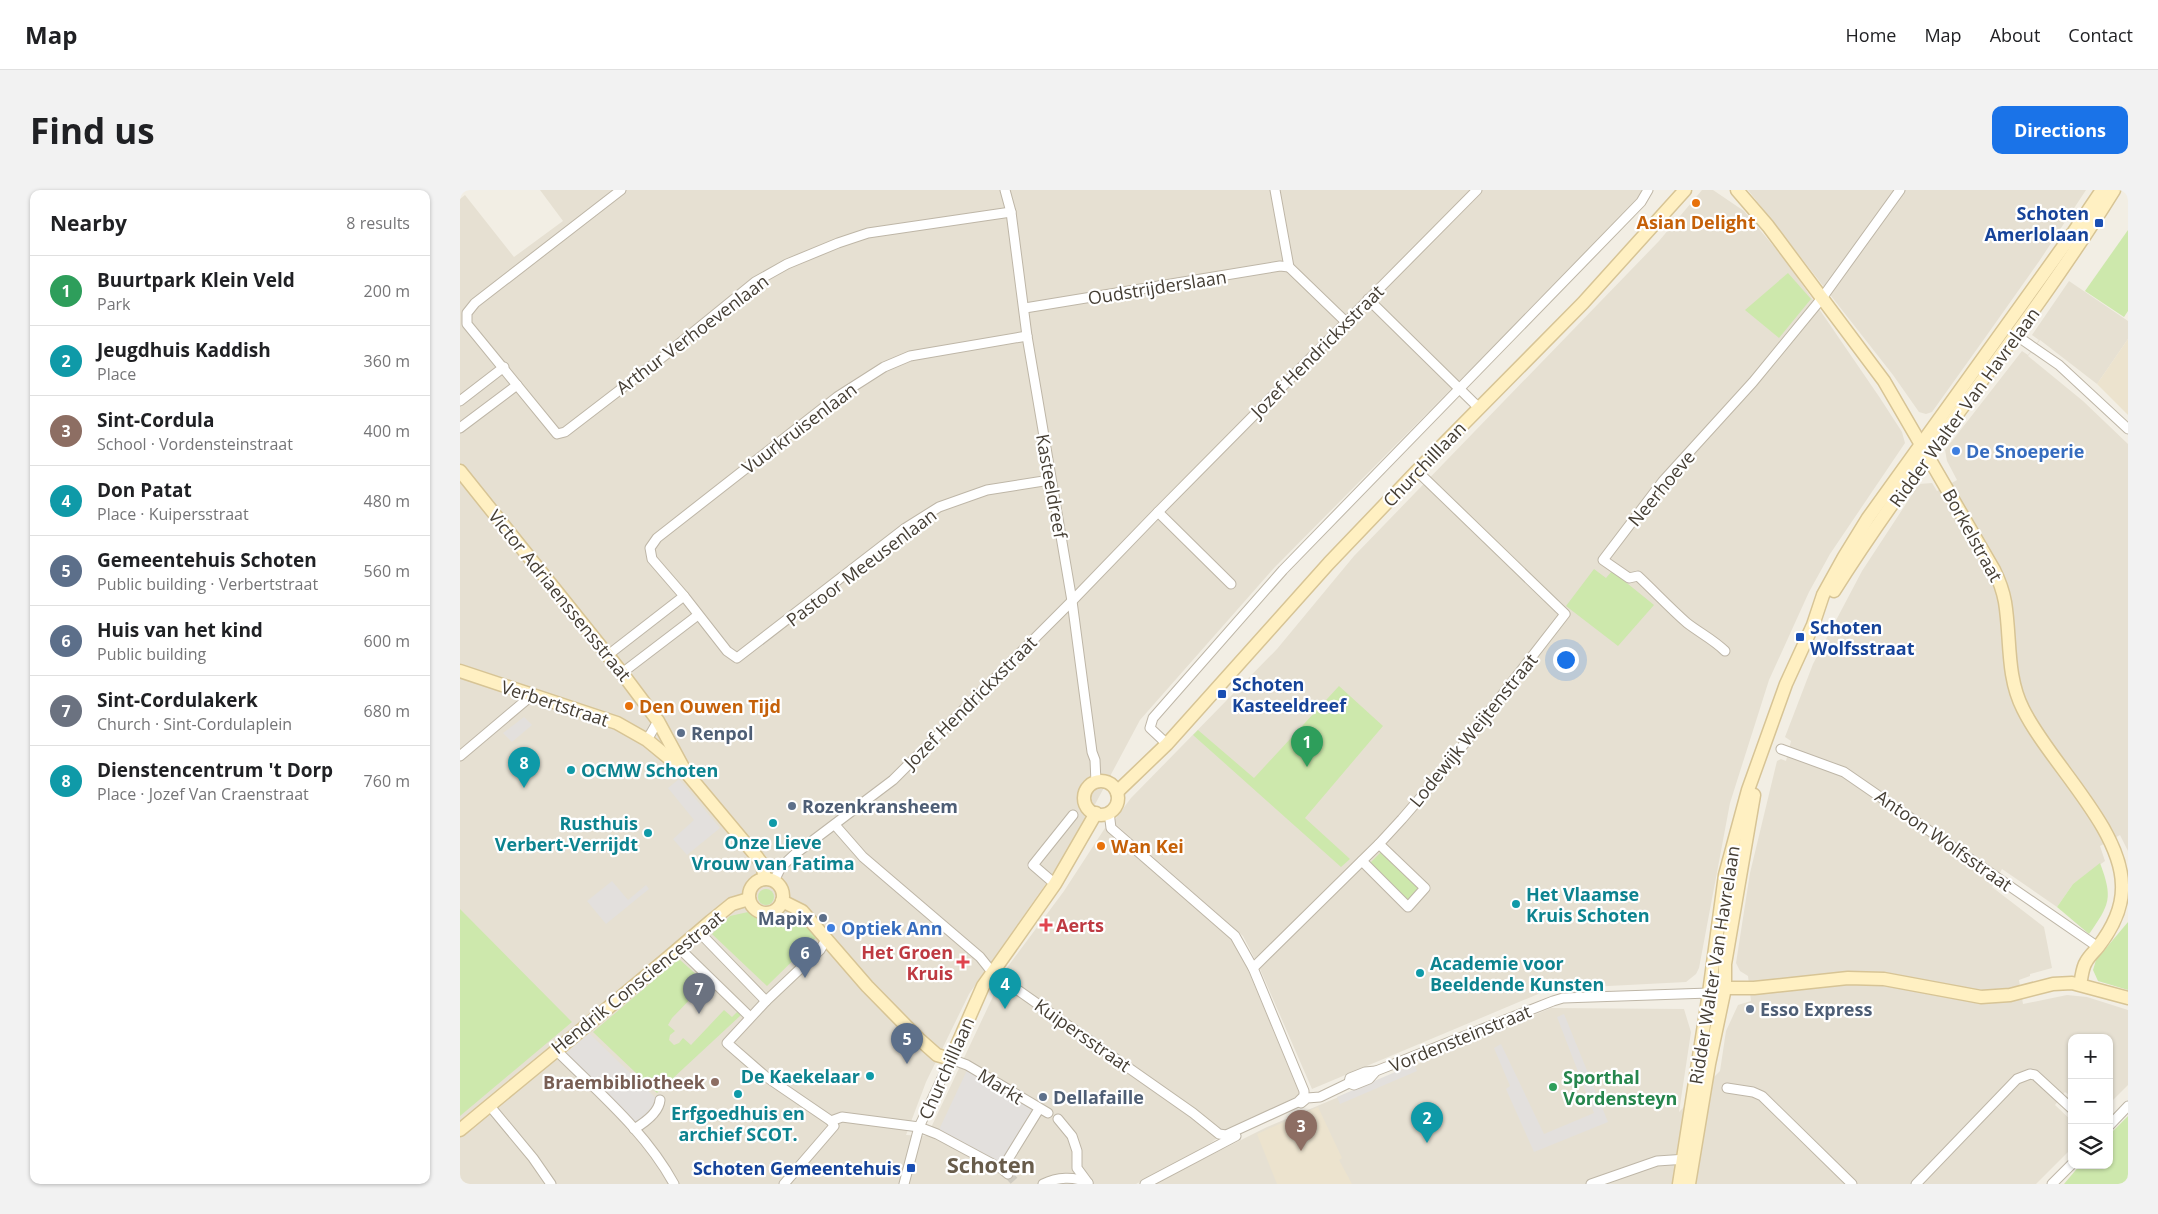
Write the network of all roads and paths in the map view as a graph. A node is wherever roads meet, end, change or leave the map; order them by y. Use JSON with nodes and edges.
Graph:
{"nodes":[{"id":1,"x":621,"y":190,"type":"edge"},
{"id":2,"x":1005,"y":190,"type":"edge"},
{"id":3,"x":1275,"y":190,"type":"edge"},
{"id":4,"x":1477,"y":190,"type":"edge"},
{"id":5,"x":1648,"y":190,"type":"edge"},
{"id":6,"x":1685,"y":190,"type":"edge"},
{"id":7,"x":1737,"y":190,"type":"edge"},
{"id":8,"x":1900,"y":190,"type":"edge"},
{"id":9,"x":2102,"y":190,"type":"edge"},
{"id":10,"x":2114,"y":190,"type":"edge"},
{"id":11,"x":1011,"y":212,"type":"junction"},
{"id":12,"x":1289,"y":267,"type":"junction"},
{"id":13,"x":1822,"y":298,"type":"junction"},
{"id":14,"x":1368,"y":300,"type":"junction"},
{"id":15,"x":1025,"y":308,"type":"junction"},
{"id":16,"x":1347,"y":323,"type":"junction"},
{"id":17,"x":1027,"y":336,"type":"junction"},
{"id":18,"x":2016,"y":336,"type":"junction"},
{"id":19,"x":504,"y":368,"type":"junction"},
{"id":20,"x":518,"y":385,"type":"junction"},
{"id":21,"x":1460,"y":390,"type":"junction"},
{"id":22,"x":460,"y":401,"type":"edge"},
{"id":23,"x":1479,"y":408,"type":"junction"},
{"id":24,"x":460,"y":428,"type":"edge"},
{"id":25,"x":2128,"y":429,"type":"edge"},
{"id":26,"x":1924,"y":450,"type":"junction"},
{"id":27,"x":460,"y":470,"type":"edge"},
{"id":28,"x":1417,"y":471,"type":"junction"},
{"id":29,"x":1050,"y":480,"type":"junction"},
{"id":30,"x":1158,"y":512,"type":"junction"},
{"id":31,"x":1231,"y":584,"type":"dead end"},
{"id":32,"x":684,"y":596,"type":"junction"},
{"id":33,"x":1072,"y":601,"type":"junction"},
{"id":34,"x":698,"y":615,"type":"junction"},
{"id":35,"x":1726,"y":651,"type":"dead end"},
{"id":36,"x":608,"y":655,"type":"junction"},
{"id":37,"x":737,"y":658,"type":"joint"},
{"id":38,"x":460,"y":672,"type":"edge"},
{"id":39,"x":622,"y":673,"type":"junction"},
{"id":40,"x":531,"y":696,"type":"junction"},
{"id":41,"x":658,"y":721,"type":"junction"},
{"id":42,"x":647,"y":740,"type":"junction"},
{"id":43,"x":1167,"y":744,"type":"junction"},
{"id":44,"x":1781,"y":749,"type":"dead end"},
{"id":45,"x":1763,"y":750,"type":"junction"},
{"id":46,"x":460,"y":756,"type":"edge"},
{"id":47,"x":685,"y":771,"type":"junction"},
{"id":48,"x":1096,"y":782,"type":"junction"},
{"id":49,"x":1117,"y":792,"type":"junction"},
{"id":50,"x":1109,"y":812,"type":"junction"},
{"id":51,"x":1096,"y":813,"type":"junction"},
{"id":52,"x":1073,"y":815,"type":"dead end"},
{"id":53,"x":835,"y":825,"type":"junction"},
{"id":54,"x":1379,"y":844,"type":"junction"},
{"id":55,"x":1362,"y":861,"type":"junction"},
{"id":56,"x":770,"y":880,"type":"junction"},
{"id":57,"x":1055,"y":884,"type":"junction"},
{"id":58,"x":749,"y":899,"type":"junction"},
{"id":59,"x":782,"y":901,"type":"junction"},
{"id":60,"x":2123,"y":916,"type":"edge"},
{"id":61,"x":698,"y":932,"type":"junction"},
{"id":62,"x":827,"y":938,"type":"junction"},
{"id":63,"x":2098,"y":947,"type":"junction"},
{"id":64,"x":679,"y":948,"type":"junction"},
{"id":65,"x":1253,"y":968,"type":"junction"},
{"id":66,"x":992,"y":972,"type":"junction"},
{"id":67,"x":2080,"y":984,"type":"junction"},
{"id":68,"x":1725,"y":988,"type":"junction"},
{"id":69,"x":1710,"y":993,"type":"junction"},
{"id":70,"x":2128,"y":998,"type":"edge"},
{"id":71,"x":766,"y":1001,"type":"junction"},
{"id":72,"x":750,"y":1017,"type":"junction"},
{"id":73,"x":556,"y":1050,"type":"junction"},
{"id":74,"x":951,"y":1059,"type":"junction"},
{"id":75,"x":1727,"y":1088,"type":"dead end"},
{"id":76,"x":660,"y":1100,"type":"dead end"},
{"id":77,"x":489,"y":1105,"type":"junction"},
{"id":78,"x":2068,"y":1105,"type":"edge"},
{"id":79,"x":2128,"y":1106,"type":"edge"},
{"id":80,"x":1058,"y":1119,"type":"dead end"},
{"id":81,"x":831,"y":1121,"type":"junction"},
{"id":82,"x":2111,"y":1124,"type":"edge"},
{"id":83,"x":919,"y":1127,"type":"junction"},
{"id":84,"x":634,"y":1129,"type":"junction"},
{"id":85,"x":460,"y":1130,"type":"edge"},
{"id":86,"x":1695,"y":1158,"type":"junction"},
{"id":87,"x":1681,"y":1161,"type":"junction"},
{"id":88,"x":2068,"y":1168,"type":"edge"},
{"id":89,"x":1089,"y":1183,"type":"edge"},
{"id":90,"x":551,"y":1184,"type":"edge"},
{"id":91,"x":674,"y":1184,"type":"edge"},
{"id":92,"x":784,"y":1184,"type":"edge"},
{"id":93,"x":904,"y":1184,"type":"edge"},
{"id":94,"x":1043,"y":1184,"type":"edge"},
{"id":95,"x":1145,"y":1184,"type":"edge"},
{"id":96,"x":1591,"y":1184,"type":"edge"},
{"id":97,"x":1679,"y":1184,"type":"edge"},
{"id":98,"x":1689,"y":1184,"type":"edge"},
{"id":99,"x":1852,"y":1184,"type":"edge"},
{"id":100,"x":1916,"y":1184,"type":"edge"},
{"id":101,"x":2052,"y":1184,"type":"edge"}],
"edges":[{"from":1,"to":19,"type":"street"},
{"from":2,"to":11,"type":"street","name":"Kasteeldreef"},
{"from":3,"to":12,"type":"street"},
{"from":4,"to":14,"type":"street","name":"Jozef Hendrickxstraat"},
{"from":5,"to":21,"type":"street","name":"Churchilllaan"},
{"from":6,"to":23,"type":"street","name":"Churchilllaan"},
{"from":7,"to":13,"type":"street","name":"Borkelstraat"},
{"from":8,"to":13,"type":"street"},
{"from":9,"to":26,"type":"street","name":"Ridder Walter Van Havrelaan"},
{"from":10,"to":18,"type":"street","name":"Ridder Walter Van Havrelaan"},
{"from":11,"to":15,"type":"street","name":"Kasteeldreef"},
{"from":11,"to":20,"type":"street","name":"Arthur Verhoevenlaan"},
{"from":12,"to":15,"type":"street","name":"Oudstrijderslaan"},
{"from":12,"to":16,"type":"street"},
{"from":13,"to":26,"type":"street","name":"Borkelstraat"},
{"from":13,"to":35,"type":"street","name":"Neerhoeve"},
{"from":14,"to":16,"type":"street","name":"Jozef Hendrickxstraat"},
{"from":14,"to":21,"type":"street"},
{"from":15,"to":17,"type":"street","name":"Kasteeldreef"},
{"from":16,"to":30,"type":"street","name":"Jozef Hendrickxstraat"},
{"from":17,"to":29,"type":"street","name":"Kasteeldreef"},
{"from":17,"to":32,"type":"street","name":"Vuurkruisenlaan"},
{"from":18,"to":25,"type":"street"},
{"from":18,"to":26,"type":"street","name":"Ridder Walter Van Havrelaan"},
{"from":19,"to":20,"type":"street"},
{"from":19,"to":22,"type":"street"},
{"from":20,"to":24,"type":"street"},
{"from":21,"to":23,"type":"street"},
{"from":21,"to":43,"type":"street","name":"Churchilllaan"},
{"from":23,"to":28,"type":"street","name":"Churchilllaan"},
{"from":26,"to":45,"type":"street","name":"Ridder Walter Van Havrelaan"},
{"from":26,"to":60,"type":"street","name":"Borkelstraat"},
{"from":27,"to":36,"type":"street","name":"Victor Adriaenssensstraat"},
{"from":28,"to":43,"type":"street","name":"Churchilllaan"},
{"from":28,"to":54,"type":"street","name":"Lodewijk Weijtenstraat"},
{"from":29,"to":33,"type":"street","name":"Kasteeldreef"},
{"from":29,"to":37,"type":"street","name":"Pastoor Meeusenlaan"},
{"from":30,"to":31,"type":"street"},
{"from":30,"to":33,"type":"street","name":"Jozef Hendrickxstraat"},
{"from":32,"to":34,"type":"street","name":"Vuurkruisenlaan"},
{"from":32,"to":36,"type":"street"},
{"from":33,"to":48,"type":"street","name":"Kasteeldreef"},
{"from":33,"to":53,"type":"street","name":"Jozef Hendrickxstraat"},
{"from":34,"to":37,"type":"street","name":"Vuurkruisenlaan"},
{"from":34,"to":39,"type":"street"},
{"from":36,"to":39,"type":"street","name":"Victor Adriaenssensstraat"},
{"from":38,"to":40,"type":"street","name":"Verbertstraat"},
{"from":39,"to":41,"type":"street","name":"Victor Adriaenssensstraat"},
{"from":40,"to":42,"type":"street","name":"Verbertstraat"},
{"from":40,"to":46,"type":"street"},
{"from":41,"to":42,"type":"street"},
{"from":41,"to":47,"type":"street","name":"Verbertstraat"},
{"from":42,"to":47,"type":"street","name":"Verbertstraat"},
{"from":43,"to":49,"type":"street","name":"Churchilllaan"},
{"from":44,"to":63,"type":"street","name":"Antoon Wolfsstraat"},
{"from":45,"to":68,"type":"street","name":"Ridder Walter Van Havrelaan"},
{"from":45,"to":69,"type":"street","name":"Ridder Walter Van Havrelaan"},
{"from":47,"to":56,"type":"street","name":"Verbertstraat"},
{"from":48,"to":49,"type":"street"},
{"from":48,"to":51,"type":"street"},
{"from":49,"to":50,"type":"street"},
{"from":50,"to":51,"type":"street"},
{"from":50,"to":65,"type":"street"},
{"from":51,"to":57,"type":"street","name":"Churchilllaan"},
{"from":52,"to":57,"type":"street"},
{"from":53,"to":56,"type":"street","name":"Jozef Hendrickxstraat"},
{"from":53,"to":66,"type":"street","name":"Kuipersstraat"},
{"from":54,"to":55,"type":"street","name":"Lodewijk Weijtenstraat"},
{"from":54,"to":55,"type":"street"},
{"from":55,"to":65,"type":"street","name":"Lodewijk Weijtenstraat"},
{"from":56,"to":58,"type":"street"},
{"from":56,"to":59,"type":"street","name":"Verbertstraat"},
{"from":57,"to":66,"type":"street","name":"Churchilllaan"},
{"from":58,"to":59,"type":"street"},
{"from":58,"to":61,"type":"street","name":"Hendrik Consciencestraat"},
{"from":59,"to":62,"type":"street"},
{"from":60,"to":63,"type":"street","name":"Borkelstraat"},
{"from":61,"to":64,"type":"street","name":"Hendrik Consciencestraat"},
{"from":61,"to":71,"type":"street"},
{"from":62,"to":71,"type":"street"},
{"from":62,"to":74,"type":"street"},
{"from":63,"to":67,"type":"street","name":"Borkelstraat"},
{"from":64,"to":72,"type":"street"},
{"from":64,"to":73,"type":"street","name":"Hendrik Consciencestraat"},
{"from":65,"to":66,"type":"street","name":"Kuipersstraat"},
{"from":66,"to":74,"type":"street","name":"Churchilllaan"},
{"from":67,"to":68,"type":"street","name":"Vordensteinstraat"},
{"from":67,"to":70,"type":"street","name":"Vordensteinstraat"},
{"from":68,"to":69,"type":"street","name":"Vordensteinstraat"},
{"from":68,"to":86,"type":"street","name":"Ridder Walter Van Havrelaan"},
{"from":69,"to":87,"type":"street","name":"Ridder Walter Van Havrelaan"},
{"from":69,"to":95,"type":"street","name":"Vordensteinstraat"},
{"from":71,"to":72,"type":"street"},
{"from":72,"to":81,"type":"street"},
{"from":73,"to":77,"type":"street","name":"Hendrik Consciencestraat"},
{"from":73,"to":84,"type":"street"},
{"from":74,"to":83,"type":"street","name":"Churchilllaan"},
{"from":74,"to":83,"type":"street","name":"Markt"},
{"from":75,"to":99,"type":"street"},
{"from":76,"to":84,"type":"street"},
{"from":77,"to":85,"type":"street","name":"Hendrik Consciencestraat"},
{"from":77,"to":90,"type":"street"},
{"from":78,"to":100,"type":"street"},
{"from":79,"to":82,"type":"street"},
{"from":80,"to":89,"type":"street"},
{"from":81,"to":83,"type":"street","name":"Markt"},
{"from":81,"to":92,"type":"street"},
{"from":83,"to":93,"type":"street","name":"Churchilllaan"},
{"from":84,"to":91,"type":"street"},
{"from":86,"to":87,"type":"street"},
{"from":86,"to":98,"type":"street","name":"Ridder Walter Van Havrelaan"},
{"from":87,"to":96,"type":"street"},
{"from":87,"to":97,"type":"street","name":"Ridder Walter Van Havrelaan"},
{"from":88,"to":101,"type":"street"},
{"from":89,"to":94,"type":"street"}]}
